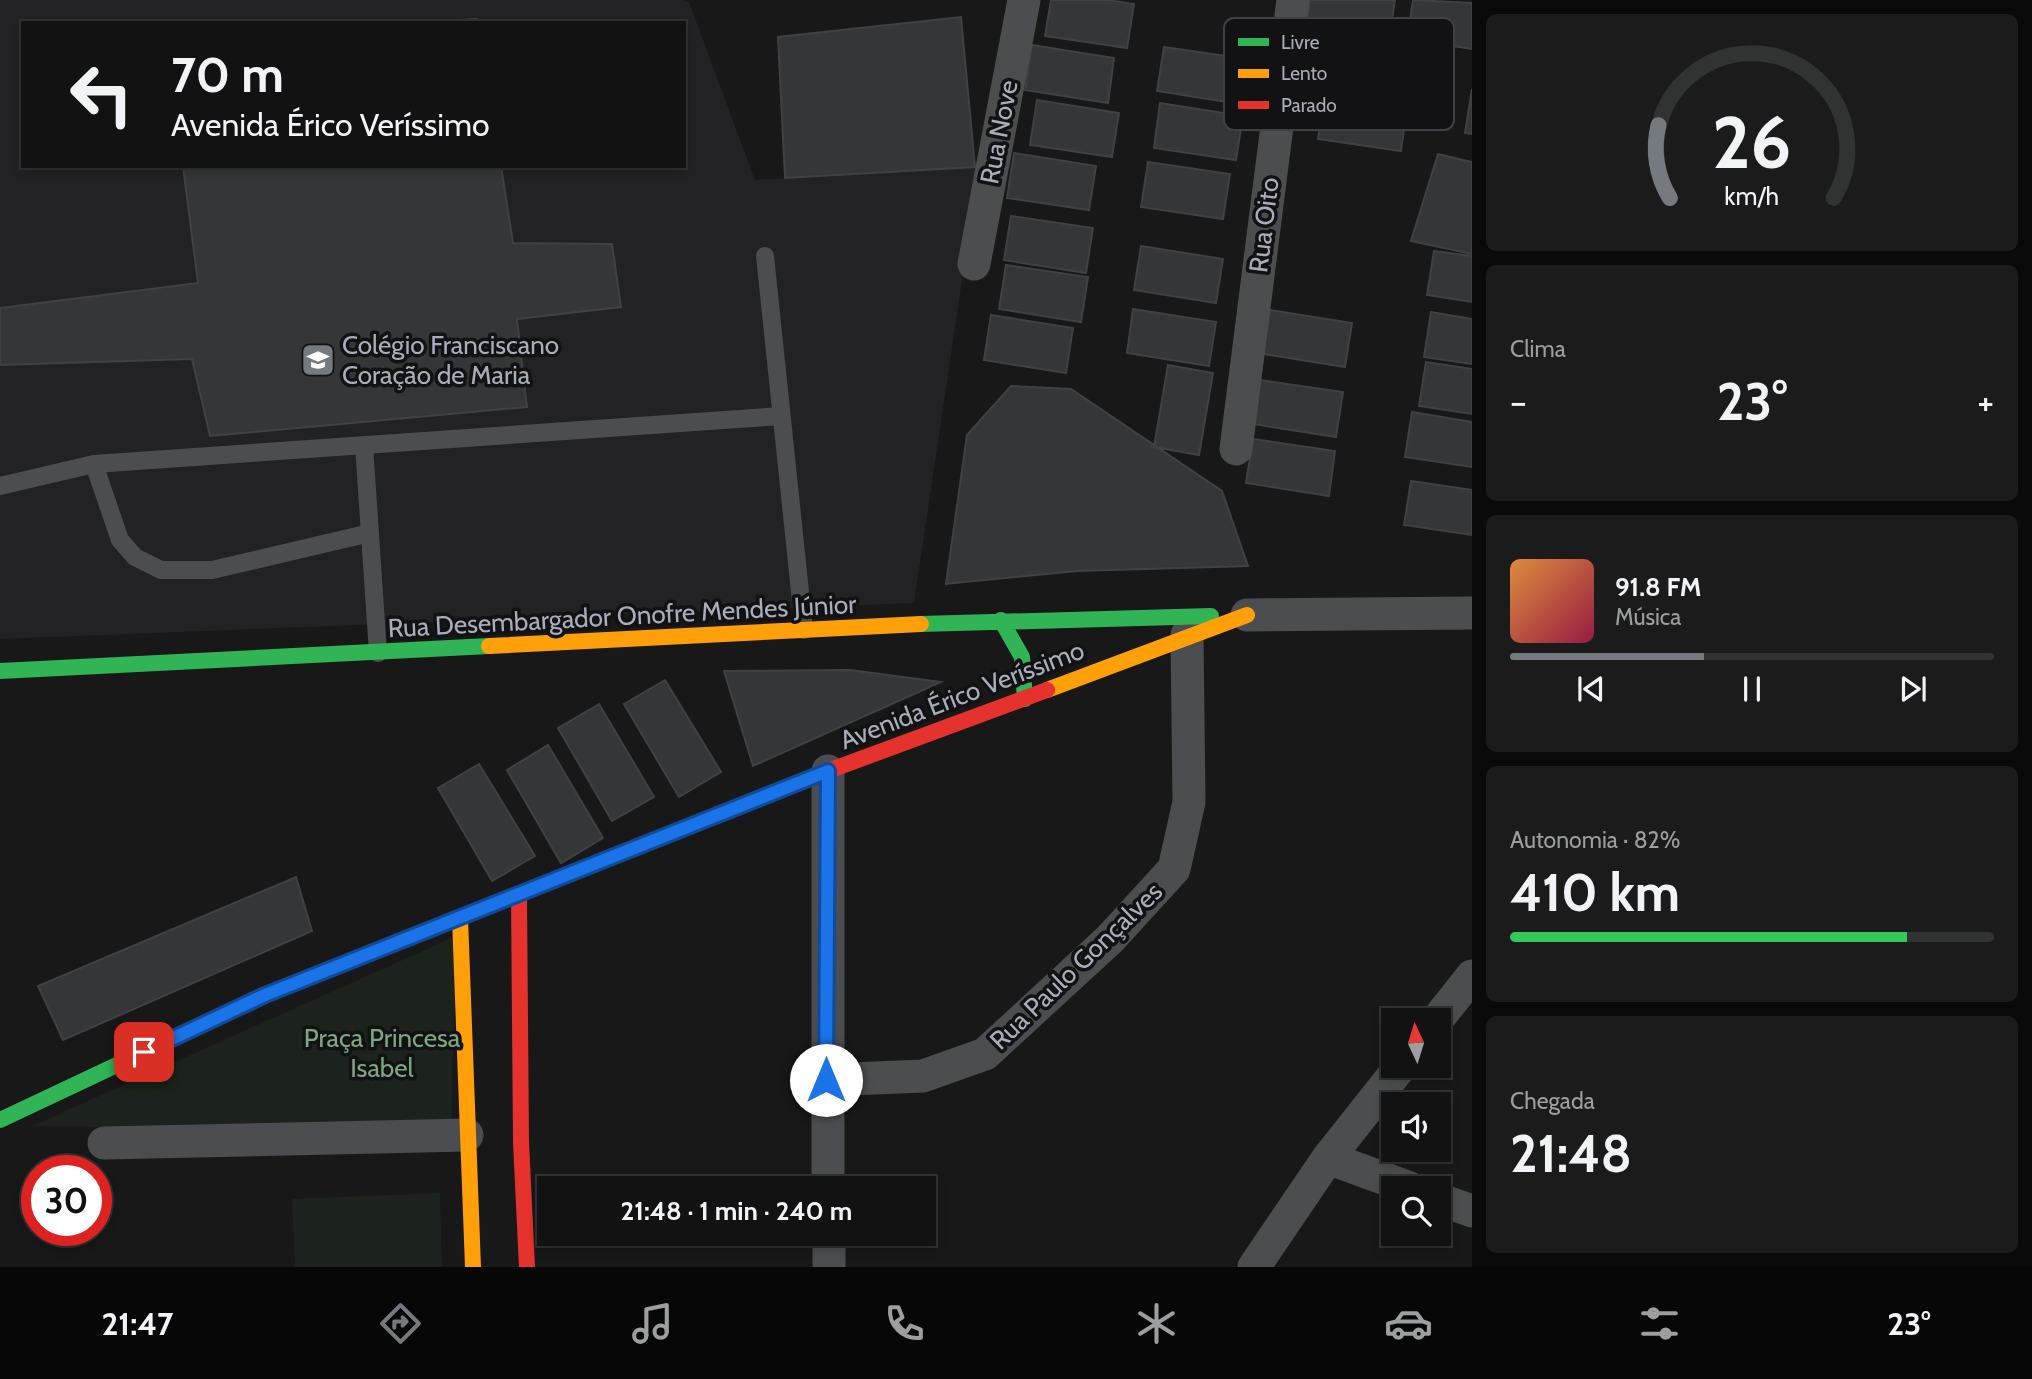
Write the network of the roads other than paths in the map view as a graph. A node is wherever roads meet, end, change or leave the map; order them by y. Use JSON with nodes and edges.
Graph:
{"nodes":[{"id":1,"x":1024,"y":0,"type":"edge"},
{"id":2,"x":1293,"y":0,"type":"edge"},
{"id":3,"x":1291,"y":18,"type":"edge"},
{"id":4,"x":1276,"y":130,"type":"edge"},
{"id":5,"x":765,"y":256,"type":"dead end"},
{"id":6,"x":974,"y":264,"type":"dead end"},
{"id":7,"x":781,"y":416,"type":"junction"},
{"id":8,"x":364,"y":445,"type":"junction"},
{"id":9,"x":1236,"y":449,"type":"dead end"},
{"id":10,"x":94,"y":464,"type":"junction"},
{"id":11,"x":0,"y":486,"type":"edge"},
{"id":12,"x":370,"y":533,"type":"junction"},
{"id":13,"x":1472,"y":613,"type":"edge"},
{"id":14,"x":1247,"y":615,"type":"junction"},
{"id":15,"x":1001,"y":620,"type":"junction"},
{"id":16,"x":804,"y":630,"type":"junction"},
{"id":17,"x":1187,"y":635,"type":"junction"},
{"id":18,"x":378,"y":653,"type":"junction"},
{"id":19,"x":0,"y":671,"type":"edge"},
{"id":20,"x":1025,"y":699,"type":"junction"},
{"id":21,"x":828,"y":771,"type":"junction"},
{"id":22,"x":519,"y":896,"type":"junction"},
{"id":23,"x":460,"y":918,"type":"junction"},
{"id":24,"x":1472,"y":976,"type":"edge"},
{"id":25,"x":1447,"y":1008,"type":"edge"},
{"id":26,"x":1391,"y":1078,"type":"edge"},
{"id":27,"x":826,"y":1080,"type":"junction"},
{"id":28,"x":0,"y":1120,"type":"edge"},
{"id":29,"x":467,"y":1135,"type":"junction"},
{"id":30,"x":104,"y":1143,"type":"dead end"},
{"id":31,"x":1328,"y":1158,"type":"junction"},
{"id":32,"x":828,"y":1176,"type":"edge"},
{"id":33,"x":1381,"y":1177,"type":"edge"},
{"id":34,"x":1451,"y":1204,"type":"edge"},
{"id":35,"x":1472,"y":1211,"type":"edge"},
{"id":36,"x":829,"y":1246,"type":"edge"},
{"id":37,"x":473,"y":1267,"type":"edge"},
{"id":38,"x":527,"y":1267,"type":"edge"},
{"id":39,"x":829,"y":1267,"type":"edge"},
{"id":40,"x":1254,"y":1267,"type":"edge"}],
"edges":[{"from":1,"to":6,"type":"street","name":"Rua Nove"},
{"from":2,"to":3,"type":"street","name":"Rua Oito"},
{"from":4,"to":9,"type":"street","name":"Rua Oito"},
{"from":5,"to":7,"type":"lane"},
{"from":7,"to":8,"type":"lane"},
{"from":7,"to":16,"type":"lane"},
{"from":8,"to":10,"type":"lane"},
{"from":8,"to":12,"type":"lane"},
{"from":10,"to":11,"type":"lane"},
{"from":10,"to":12,"type":"lane"},
{"from":12,"to":18,"type":"lane"},
{"from":13,"to":14,"type":"street"},
{"from":14,"to":15,"type":"street","name":"Rua Desembargador Onofre Mendes Júnior"},
{"from":14,"to":17,"type":"street","name":"Avenida Érico Veríssimo"},
{"from":15,"to":16,"type":"street","name":"Rua Desembargador Onofre Mendes Júnior"},
{"from":15,"to":20,"type":"street"},
{"from":16,"to":18,"type":"street","name":"Rua Desembargador Onofre Mendes Júnior"},
{"from":17,"to":20,"type":"street","name":"Avenida Érico Veríssimo"},
{"from":17,"to":27,"type":"street","name":"Rua Paulo Gonçalves"},
{"from":18,"to":19,"type":"street","name":"Rua Desembargador Onofre Mendes Júnior"},
{"from":20,"to":21,"type":"street","name":"Avenida Érico Veríssimo"},
{"from":21,"to":22,"type":"street","name":"Avenida Érico Veríssimo"},
{"from":21,"to":27,"type":"street"},
{"from":22,"to":23,"type":"street","name":"Avenida Érico Veríssimo"},
{"from":22,"to":38,"type":"street"},
{"from":23,"to":28,"type":"street","name":"Avenida Érico Veríssimo"},
{"from":23,"to":29,"type":"street"},
{"from":24,"to":25,"type":"street"},
{"from":26,"to":31,"type":"street"},
{"from":27,"to":32,"type":"street"},
{"from":29,"to":30,"type":"street"},
{"from":29,"to":37,"type":"street"},
{"from":31,"to":33,"type":"street"},
{"from":31,"to":40,"type":"street"},
{"from":34,"to":35,"type":"street"},
{"from":36,"to":39,"type":"street"}]}
